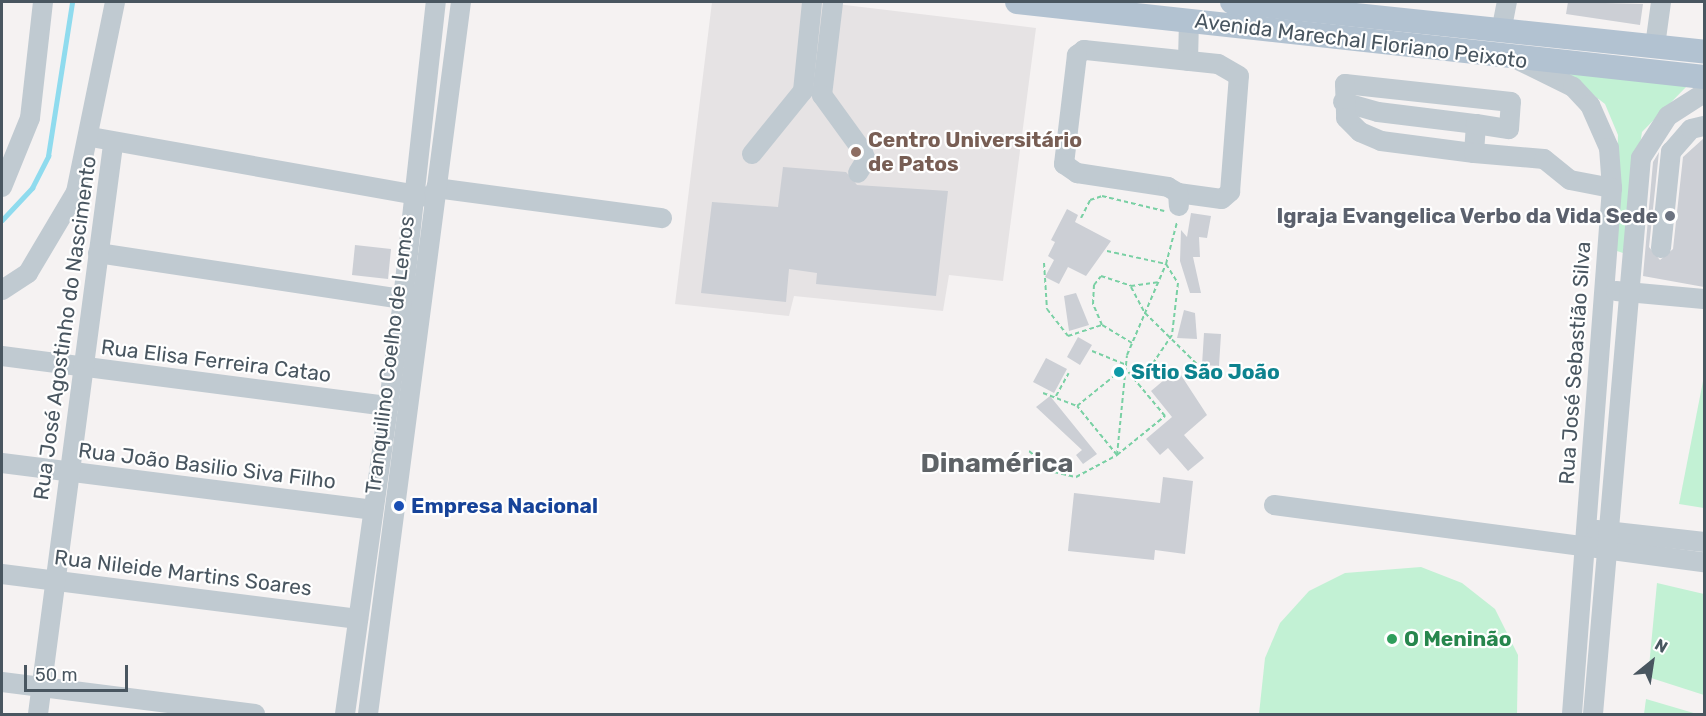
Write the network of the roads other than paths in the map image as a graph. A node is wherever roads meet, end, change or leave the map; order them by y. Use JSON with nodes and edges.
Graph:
{"nodes":[{"id":1,"x":42,"y":2,"type":"edge"},
{"id":2,"x":115,"y":2,"type":"edge"},
{"id":3,"x":436,"y":2,"type":"edge"},
{"id":4,"x":460,"y":2,"type":"edge"},
{"id":5,"x":812,"y":2,"type":"edge"},
{"id":6,"x":1017,"y":2,"type":"edge"},
{"id":7,"x":1232,"y":2,"type":"edge"},
{"id":8,"x":1507,"y":2,"type":"edge"},
{"id":9,"x":1661,"y":2,"type":"edge"},
{"id":10,"x":833,"y":3,"type":"dead end"},
{"id":11,"x":1189,"y":21,"type":"junction"},
{"id":12,"x":1502,"y":32,"type":"junction"},
{"id":13,"x":1655,"y":46,"type":"junction"},
{"id":14,"x":1704,"y":52,"type":"edge"},
{"id":15,"x":1517,"y":60,"type":"junction"},
{"id":16,"x":1188,"y":61,"type":"junction"},
{"id":17,"x":1704,"y":77,"type":"edge"},
{"id":18,"x":1704,"y":93,"type":"edge"},
{"id":19,"x":1343,"y":102,"type":"junction"},
{"id":20,"x":1476,"y":124,"type":"junction"},
{"id":21,"x":1704,"y":126,"type":"edge"},
{"id":22,"x":92,"y":137,"type":"junction"},
{"id":23,"x":113,"y":145,"type":"junction"},
{"id":24,"x":1474,"y":153,"type":"junction"},
{"id":25,"x":752,"y":154,"type":"dead end"},
{"id":26,"x":858,"y":173,"type":"dead end"},
{"id":27,"x":2,"y":187,"type":"edge"},
{"id":28,"x":1612,"y":188,"type":"junction"},
{"id":29,"x":429,"y":194,"type":"junction"},
{"id":30,"x":662,"y":218,"type":"dead end"},
{"id":31,"x":1661,"y":248,"type":"dead end"},
{"id":32,"x":98,"y":253,"type":"junction"},
{"id":33,"x":2,"y":290,"type":"edge"},
{"id":34,"x":1605,"y":290,"type":"junction"},
{"id":35,"x":1629,"y":293,"type":"junction"},
{"id":36,"x":403,"y":299,"type":"junction"},
{"id":37,"x":1704,"y":299,"type":"edge"},
{"id":38,"x":408,"y":324,"type":"junction"},
{"id":39,"x":2,"y":356,"type":"edge"},
{"id":40,"x":82,"y":369,"type":"junction"},
{"id":41,"x":389,"y":406,"type":"junction"},
{"id":42,"x":2,"y":463,"type":"edge"},
{"id":43,"x":69,"y":474,"type":"junction"},
{"id":44,"x":1274,"y":505,"type":"dead end"},
{"id":45,"x":372,"y":510,"type":"junction"},
{"id":46,"x":1586,"y":538,"type":"junction"},
{"id":47,"x":1608,"y":541,"type":"junction"},
{"id":48,"x":1704,"y":542,"type":"edge"},
{"id":49,"x":1704,"y":562,"type":"edge"},
{"id":50,"x":2,"y":574,"type":"edge"},
{"id":51,"x":57,"y":581,"type":"junction"},
{"id":52,"x":358,"y":619,"type":"junction"},
{"id":53,"x":1579,"y":629,"type":"junction"},
{"id":54,"x":1600,"y":629,"type":"junction"},
{"id":55,"x":2,"y":682,"type":"edge"},
{"id":56,"x":42,"y":687,"type":"junction"},
{"id":57,"x":38,"y":714,"type":"edge"},
{"id":58,"x":255,"y":714,"type":"edge"},
{"id":59,"x":345,"y":714,"type":"edge"},
{"id":60,"x":368,"y":714,"type":"edge"},
{"id":61,"x":1572,"y":714,"type":"edge"},
{"id":62,"x":1593,"y":714,"type":"edge"}],
"edges":[{"from":1,"to":27,"type":"street"},
{"from":2,"to":22,"type":"street"},
{"from":3,"to":29,"type":"street","name":"Tranquilino Coelho de Lemos"},
{"from":4,"to":29,"type":"street","name":"Tranquilino Coelho de Lemos"},
{"from":5,"to":25,"type":"street"},
{"from":6,"to":11,"type":"main road","name":"Avenida Marechal Floriano Peixoto"},
{"from":7,"to":12,"type":"main road","name":"Avenida Marechal Floriano Peixoto"},
{"from":8,"to":12,"type":"street"},
{"from":9,"to":13,"type":"street"},
{"from":10,"to":26,"type":"street"},
{"from":11,"to":15,"type":"main road","name":"Avenida Marechal Floriano Peixoto"},
{"from":11,"to":16,"type":"street"},
{"from":12,"to":13,"type":"main road","name":"Avenida Marechal Floriano Peixoto"},
{"from":13,"to":14,"type":"main road","name":"Avenida Marechal Floriano Peixoto"},
{"from":15,"to":17,"type":"main road","name":"Avenida Marechal Floriano Peixoto"},
{"from":15,"to":28,"type":"street","name":"Rua José Sebastião Silva"},
{"from":16,"to":16,"type":"street"},
{"from":18,"to":35,"type":"street"},
{"from":19,"to":20,"type":"street"},
{"from":19,"to":20,"type":"street"},
{"from":19,"to":24,"type":"street"},
{"from":20,"to":24,"type":"street"},
{"from":21,"to":31,"type":"street"},
{"from":22,"to":23,"type":"street"},
{"from":22,"to":33,"type":"street"},
{"from":23,"to":29,"type":"street","name":"Rua José Agostinho do Nascimento"},
{"from":23,"to":32,"type":"street","name":"Rua José Agostinho do Nascimento"},
{"from":24,"to":28,"type":"street"},
{"from":28,"to":34,"type":"street","name":"Rua José Sebastião Silva"},
{"from":29,"to":30,"type":"street","name":"Rua José Agostinho do Nascimento"},
{"from":29,"to":36,"type":"street","name":"Tranquilino Coelho de Lemos"},
{"from":29,"to":38,"type":"street","name":"Tranquilino Coelho de Lemos"},
{"from":32,"to":36,"type":"street"},
{"from":32,"to":40,"type":"street","name":"Rua José Agostinho do Nascimento"},
{"from":34,"to":35,"type":"street"},
{"from":34,"to":46,"type":"street","name":"Rua José Sebastião Silva"},
{"from":35,"to":37,"type":"street"},
{"from":35,"to":47,"type":"street"},
{"from":36,"to":38,"type":"street","name":"Tranquilino Coelho de Lemos"},
{"from":38,"to":41,"type":"street","name":"Tranquilino Coelho de Lemos"},
{"from":38,"to":60,"type":"street","name":"Tranquilino Coelho de Lemos"},
{"from":39,"to":40,"type":"street","name":"Rua Elisa Ferreira Catao"},
{"from":40,"to":41,"type":"street","name":"Rua Elisa Ferreira Catao"},
{"from":40,"to":43,"type":"street","name":"Rua José Agostinho do Nascimento"},
{"from":41,"to":45,"type":"street","name":"Tranquilino Coelho de Lemos"},
{"from":42,"to":43,"type":"street","name":"Rua João Basilio Siva Filho"},
{"from":43,"to":45,"type":"street","name":"Rua João Basilio Siva Filho"},
{"from":43,"to":51,"type":"street","name":"Rua José Agostinho do Nascimento"},
{"from":44,"to":46,"type":"street"},
{"from":45,"to":52,"type":"street","name":"Tranquilino Coelho de Lemos"},
{"from":46,"to":47,"type":"street"},
{"from":46,"to":53,"type":"street","name":"Rua José Sebastião Silva"},
{"from":47,"to":48,"type":"street"},
{"from":47,"to":49,"type":"street"},
{"from":47,"to":54,"type":"street"},
{"from":50,"to":51,"type":"street","name":"Rua Nileide Martins Soares"},
{"from":51,"to":52,"type":"street","name":"Rua Nileide Martins Soares"},
{"from":51,"to":56,"type":"street","name":"Rua José Agostinho do Nascimento"},
{"from":52,"to":59,"type":"street","name":"Tranquilino Coelho de Lemos"},
{"from":53,"to":54,"type":"street"},
{"from":53,"to":61,"type":"street","name":"Rua José Sebastião Silva"},
{"from":54,"to":62,"type":"street"},
{"from":55,"to":56,"type":"street"},
{"from":56,"to":57,"type":"street","name":"Rua José Agostinho do Nascimento"},
{"from":56,"to":58,"type":"street"}]}
